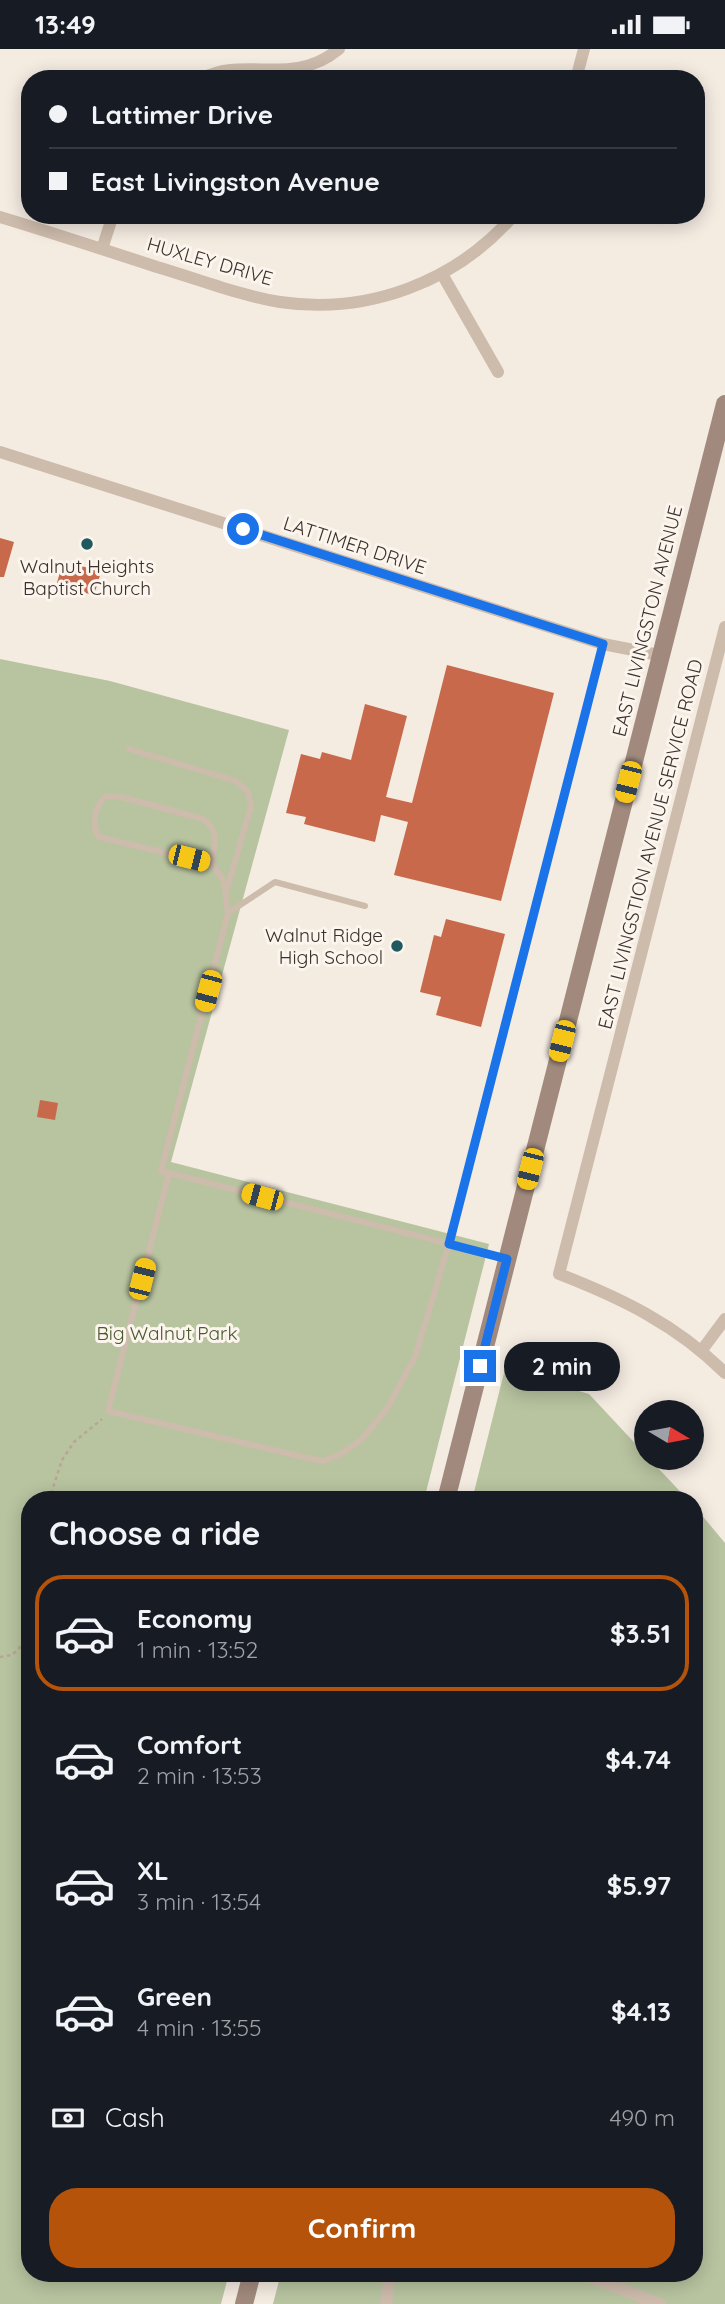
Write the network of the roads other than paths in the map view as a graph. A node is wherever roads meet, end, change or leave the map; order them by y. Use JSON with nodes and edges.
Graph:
{"nodes":[{"id":1,"x":339,"y":49,"type":"edge"},
{"id":2,"x":584,"y":49,"type":"edge"},
{"id":3,"x":286,"y":70,"type":"edge"},
{"id":4,"x":578,"y":70,"type":"edge"},
{"id":5,"x":0,"y":217,"type":"edge"},
{"id":6,"x":21,"y":224,"type":"edge"},
{"id":7,"x":22,"y":224,"type":"edge"},
{"id":8,"x":110,"y":224,"type":"edge"},
{"id":9,"x":505,"y":224,"type":"edge"},
{"id":10,"x":102,"y":249,"type":"junction"},
{"id":11,"x":442,"y":274,"type":"junction"},
{"id":12,"x":498,"y":372,"type":"dead end"},
{"id":13,"x":725,"y":404,"type":"edge"},
{"id":14,"x":0,"y":452,"type":"edge"},
{"id":15,"x":725,"y":627,"type":"edge"},
{"id":16,"x":603,"y":644,"type":"junction"},
{"id":17,"x":659,"y":655,"type":"junction"},
{"id":18,"x":129,"y":748,"type":"dead end"},
{"id":19,"x":212,"y":864,"type":"junction"},
{"id":20,"x":226,"y":893,"type":"junction"},
{"id":21,"x":365,"y":906,"type":"dead end"},
{"id":22,"x":228,"y":913,"type":"junction"},
{"id":23,"x":169,"y":1173,"type":"junction"},
{"id":24,"x":449,"y":1244,"type":"junction"},
{"id":25,"x":507,"y":1259,"type":"junction"},
{"id":26,"x":725,"y":1319,"type":"edge"},
{"id":27,"x":702,"y":1350,"type":"junction"},
{"id":28,"x":725,"y":1373,"type":"edge"},
{"id":29,"x":449,"y":1491,"type":"edge"},
{"id":30,"x":250,"y":2282,"type":"edge"},
{"id":31,"x":389,"y":2282,"type":"edge"},
{"id":32,"x":603,"y":2282,"type":"edge"},
{"id":33,"x":244,"y":2304,"type":"edge"},
{"id":34,"x":386,"y":2304,"type":"edge"},
{"id":35,"x":660,"y":2304,"type":"edge"}],
"edges":[{"from":1,"to":3,"type":"street"},
{"from":2,"to":4,"type":"street"},
{"from":5,"to":6,"type":"street","name":"HUXLEY DRIVE"},
{"from":7,"to":10,"type":"street","name":"HUXLEY DRIVE"},
{"from":8,"to":10,"type":"street"},
{"from":9,"to":11,"type":"street","name":"HUXLEY DRIVE"},
{"from":10,"to":11,"type":"street","name":"HUXLEY DRIVE"},
{"from":11,"to":12,"type":"street"},
{"from":13,"to":17,"type":"main road","name":"EAST LIVINGSTON AVENUE"},
{"from":14,"to":16,"type":"street","name":"LATTIMER DRIVE"},
{"from":15,"to":27,"type":"street","name":"EAST LIVINGSTION AVENUE SERVICE ROAD"},
{"from":16,"to":17,"type":"street","name":"LATTIMER DRIVE"},
{"from":16,"to":24,"type":"lane"},
{"from":17,"to":25,"type":"main road","name":"EAST LIVINGSTON AVENUE"},
{"from":18,"to":20,"type":"lane"},
{"from":19,"to":19,"type":"lane"},
{"from":19,"to":20,"type":"lane"},
{"from":20,"to":22,"type":"lane"},
{"from":21,"to":22,"type":"lane"},
{"from":22,"to":23,"type":"lane"},
{"from":23,"to":24,"type":"lane"},
{"from":23,"to":24,"type":"lane"},
{"from":24,"to":25,"type":"lane"},
{"from":25,"to":29,"type":"main road","name":"EAST LIVINGSTON AVENUE"},
{"from":26,"to":27,"type":"street"},
{"from":27,"to":28,"type":"street"},
{"from":30,"to":33,"type":"main road"},
{"from":31,"to":34,"type":"street"},
{"from":32,"to":35,"type":"street"}]}
